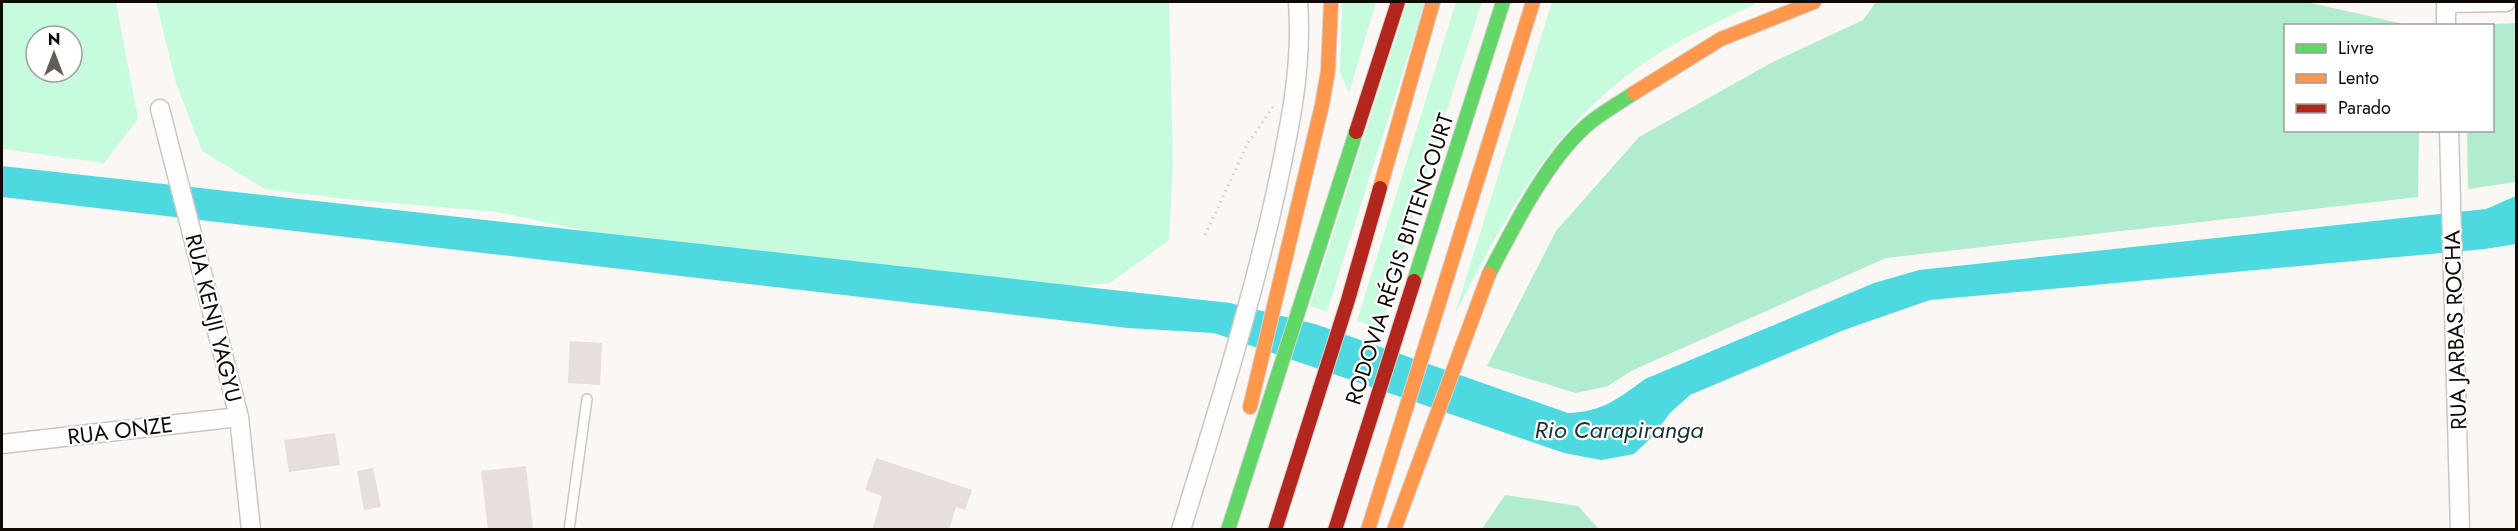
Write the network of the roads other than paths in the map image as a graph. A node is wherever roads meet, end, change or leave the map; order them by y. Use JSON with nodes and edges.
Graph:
{"nodes":[{"id":1,"x":1298,"y":2,"type":"edge"},
{"id":2,"x":1331,"y":2,"type":"edge"},
{"id":3,"x":1398,"y":2,"type":"edge"},
{"id":4,"x":1433,"y":2,"type":"edge"},
{"id":5,"x":1503,"y":2,"type":"edge"},
{"id":6,"x":1533,"y":2,"type":"edge"},
{"id":7,"x":1814,"y":2,"type":"edge"},
{"id":8,"x":2446,"y":2,"type":"edge"},
{"id":9,"x":2506,"y":2,"type":"edge"},
{"id":10,"x":2446,"y":24,"type":"edge"},
{"id":11,"x":160,"y":109,"type":"dead end"},
{"id":12,"x":2450,"y":132,"type":"edge"},
{"id":13,"x":587,"y":399,"type":"dead end"},
{"id":14,"x":239,"y":417,"type":"junction"},
{"id":15,"x":2,"y":444,"type":"edge"},
{"id":16,"x":251,"y":530,"type":"edge"},
{"id":17,"x":569,"y":530,"type":"edge"},
{"id":18,"x":1180,"y":530,"type":"edge"},
{"id":19,"x":1220,"y":530,"type":"edge"},
{"id":20,"x":1228,"y":530,"type":"edge"},
{"id":21,"x":1275,"y":530,"type":"edge"},
{"id":22,"x":1335,"y":530,"type":"edge"},
{"id":23,"x":1368,"y":530,"type":"edge"},
{"id":24,"x":1394,"y":530,"type":"edge"},
{"id":25,"x":2460,"y":530,"type":"edge"}],
"edges":[{"from":1,"to":18,"type":"street"},
{"from":2,"to":19,"type":"main road"},
{"from":3,"to":20,"type":"main road"},
{"from":4,"to":21,"type":"main road","name":"RODOVIA RÉGIS BITTENCOURT"},
{"from":5,"to":22,"type":"main road","name":"RODOVIA RÉGIS BITTENCOURT"},
{"from":6,"to":23,"type":"main road"},
{"from":7,"to":24,"type":"main road"},
{"from":8,"to":9,"type":"street"},
{"from":8,"to":10,"type":"street"},
{"from":11,"to":14,"type":"street","name":"RUA KENJI YAGYU"},
{"from":12,"to":25,"type":"street","name":"RUA JARBAS ROCHA"},
{"from":13,"to":17,"type":"lane"},
{"from":14,"to":15,"type":"street","name":"RUA ONZE"},
{"from":14,"to":16,"type":"street","name":"RUA KENJI YAGYU"}]}
